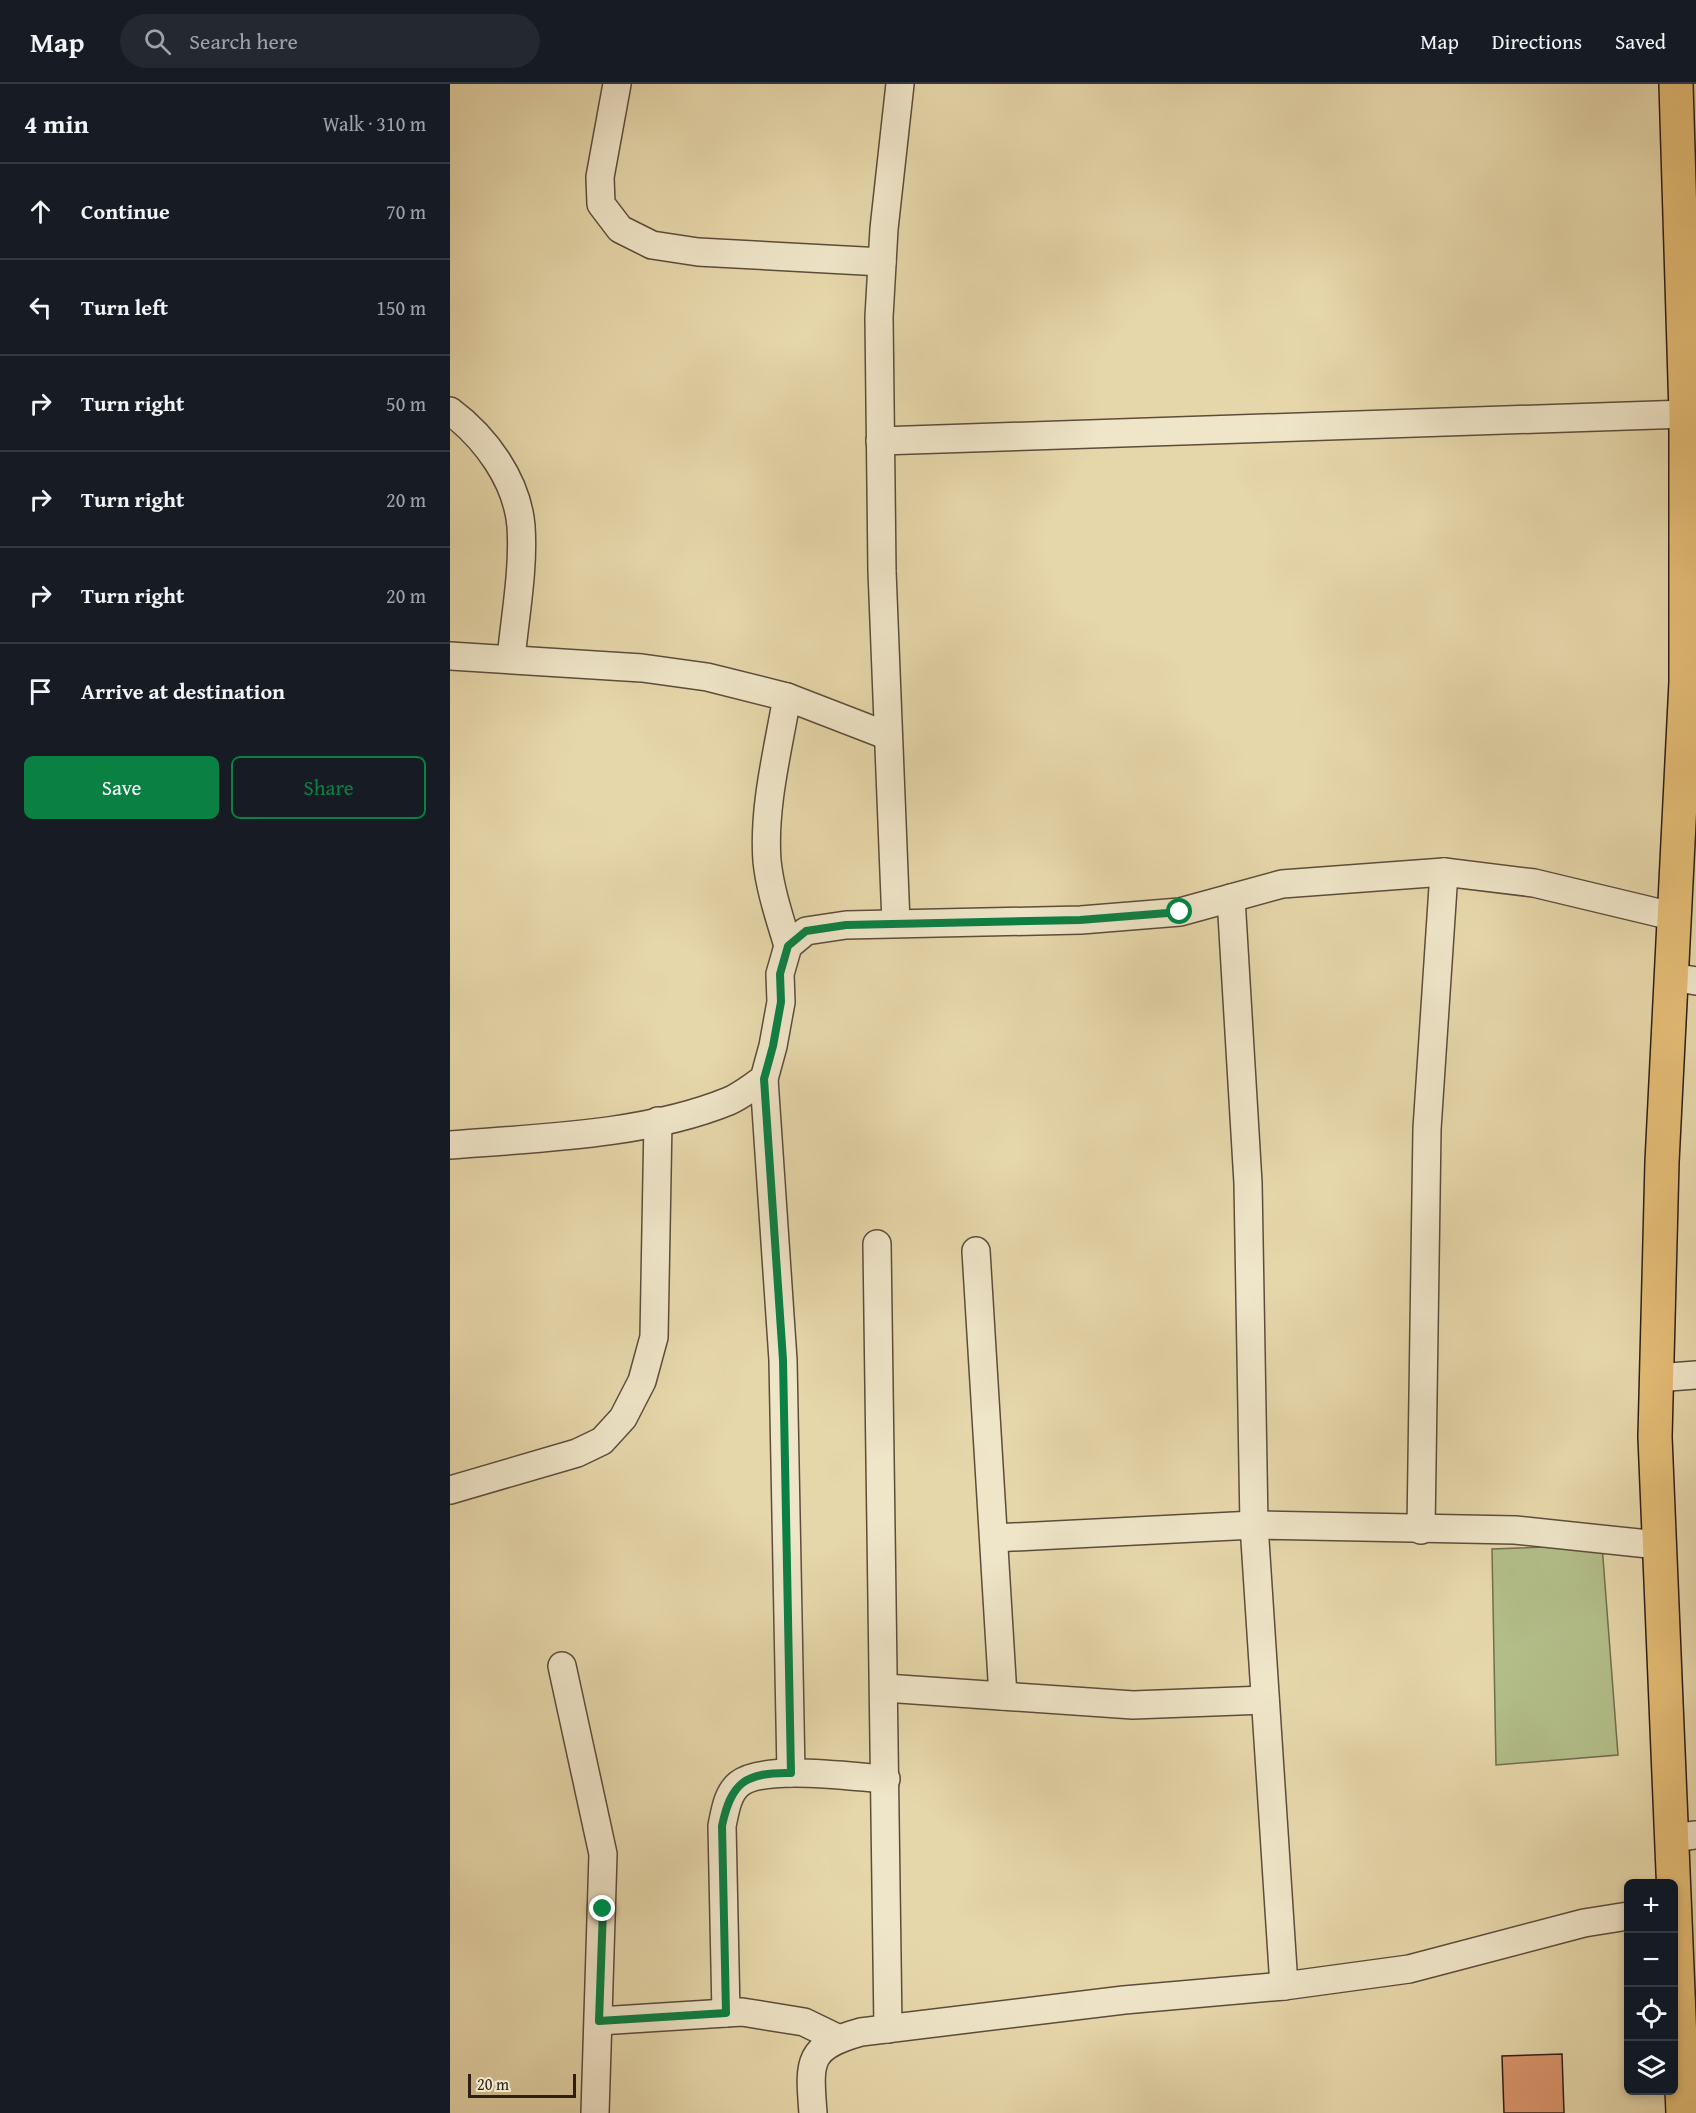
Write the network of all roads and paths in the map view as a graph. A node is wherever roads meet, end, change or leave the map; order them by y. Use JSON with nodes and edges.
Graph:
{"nodes":[{"id":1,"x":617,"y":84,"type":"edge"},
{"id":2,"x":900,"y":84,"type":"edge"},
{"id":3,"x":1676,"y":84,"type":"edge"},
{"id":4,"x":882,"y":262,"type":"junction"},
{"id":5,"x":1690,"y":334,"type":"edge"},
{"id":6,"x":450,"y":411,"type":"edge"},
{"id":7,"x":1686,"y":414,"type":"junction"},
{"id":8,"x":880,"y":441,"type":"junction"},
{"id":9,"x":450,"y":656,"type":"edge"},
{"id":10,"x":511,"y":659,"type":"junction"},
{"id":11,"x":787,"y":697,"type":"junction"},
{"id":12,"x":888,"y":736,"type":"junction"},
{"id":13,"x":1444,"y":872,"type":"junction"},
{"id":14,"x":1231,"y":898,"type":"junction"},
{"id":15,"x":1676,"y":917,"type":"junction"},
{"id":16,"x":896,"y":923,"type":"junction"},
{"id":17,"x":788,"y":946,"type":"junction"},
{"id":18,"x":1684,"y":979,"type":"edge"},
{"id":19,"x":764,"y":1079,"type":"junction"},
{"id":20,"x":658,"y":1121,"type":"junction"},
{"id":21,"x":450,"y":1145,"type":"edge"},
{"id":22,"x":877,"y":1244,"type":"dead end"},
{"id":23,"x":976,"y":1251,"type":"dead end"},
{"id":24,"x":1696,"y":1375,"type":"edge"},
{"id":25,"x":1656,"y":1378,"type":"junction"},
{"id":26,"x":450,"y":1490,"type":"edge"},
{"id":27,"x":1254,"y":1525,"type":"junction"},
{"id":28,"x":1421,"y":1530,"type":"junction"},
{"id":29,"x":994,"y":1538,"type":"junction"},
{"id":30,"x":1658,"y":1545,"type":"junction"},
{"id":31,"x":562,"y":1666,"type":"dead end"},
{"id":32,"x":885,"y":1688,"type":"junction"},
{"id":33,"x":1003,"y":1696,"type":"junction"},
{"id":34,"x":1265,"y":1700,"type":"junction"},
{"id":35,"x":791,"y":1773,"type":"junction"},
{"id":36,"x":886,"y":1779,"type":"junction"},
{"id":37,"x":1684,"y":1836,"type":"edge"},
{"id":38,"x":1678,"y":1893,"type":"edge"},
{"id":39,"x":1624,"y":1917,"type":"edge"},
{"id":40,"x":1676,"y":1933,"type":"edge"},
{"id":41,"x":1284,"y":1986,"type":"junction"},
{"id":42,"x":726,"y":2013,"type":"junction"},
{"id":43,"x":599,"y":2021,"type":"junction"},
{"id":44,"x":888,"y":2029,"type":"junction"},
{"id":45,"x":837,"y":2038,"type":"junction"},
{"id":46,"x":1688,"y":2060,"type":"edge"},
{"id":47,"x":595,"y":2113,"type":"edge"},
{"id":48,"x":813,"y":2113,"type":"edge"},
{"id":49,"x":1683,"y":2113,"type":"edge"}],
"edges":[{"from":1,"to":4,"type":"street"},
{"from":2,"to":4,"type":"street"},
{"from":3,"to":5,"type":"main road"},
{"from":4,"to":8,"type":"street"},
{"from":5,"to":7,"type":"main road"},
{"from":6,"to":10,"type":"street"},
{"from":7,"to":8,"type":"street"},
{"from":7,"to":15,"type":"main road"},
{"from":8,"to":12,"type":"street"},
{"from":9,"to":10,"type":"street"},
{"from":10,"to":11,"type":"street"},
{"from":11,"to":12,"type":"street"},
{"from":11,"to":17,"type":"street"},
{"from":12,"to":16,"type":"street"},
{"from":13,"to":14,"type":"street"},
{"from":13,"to":15,"type":"street"},
{"from":13,"to":28,"type":"street"},
{"from":14,"to":16,"type":"street"},
{"from":14,"to":27,"type":"street"},
{"from":15,"to":18,"type":"main road"},
{"from":16,"to":17,"type":"street"},
{"from":17,"to":19,"type":"street"},
{"from":18,"to":25,"type":"main road"},
{"from":19,"to":20,"type":"street"},
{"from":19,"to":35,"type":"street"},
{"from":20,"to":21,"type":"street"},
{"from":20,"to":26,"type":"street"},
{"from":22,"to":32,"type":"street"},
{"from":23,"to":29,"type":"street"},
{"from":24,"to":25,"type":"street"},
{"from":25,"to":30,"type":"main road"},
{"from":27,"to":28,"type":"street"},
{"from":27,"to":29,"type":"street"},
{"from":27,"to":34,"type":"street"},
{"from":28,"to":30,"type":"street"},
{"from":29,"to":33,"type":"street"},
{"from":30,"to":37,"type":"main road"},
{"from":31,"to":43,"type":"street"},
{"from":32,"to":33,"type":"street"},
{"from":32,"to":36,"type":"street"},
{"from":33,"to":34,"type":"street"},
{"from":34,"to":41,"type":"street"},
{"from":35,"to":36,"type":"street"},
{"from":35,"to":42,"type":"street"},
{"from":36,"to":44,"type":"street"},
{"from":37,"to":38,"type":"main road"},
{"from":39,"to":41,"type":"street"},
{"from":40,"to":46,"type":"main road"},
{"from":41,"to":44,"type":"street"},
{"from":42,"to":43,"type":"street"},
{"from":42,"to":45,"type":"street"},
{"from":43,"to":47,"type":"street"},
{"from":44,"to":45,"type":"street"},
{"from":45,"to":48,"type":"street"},
{"from":46,"to":49,"type":"main road"}]}
